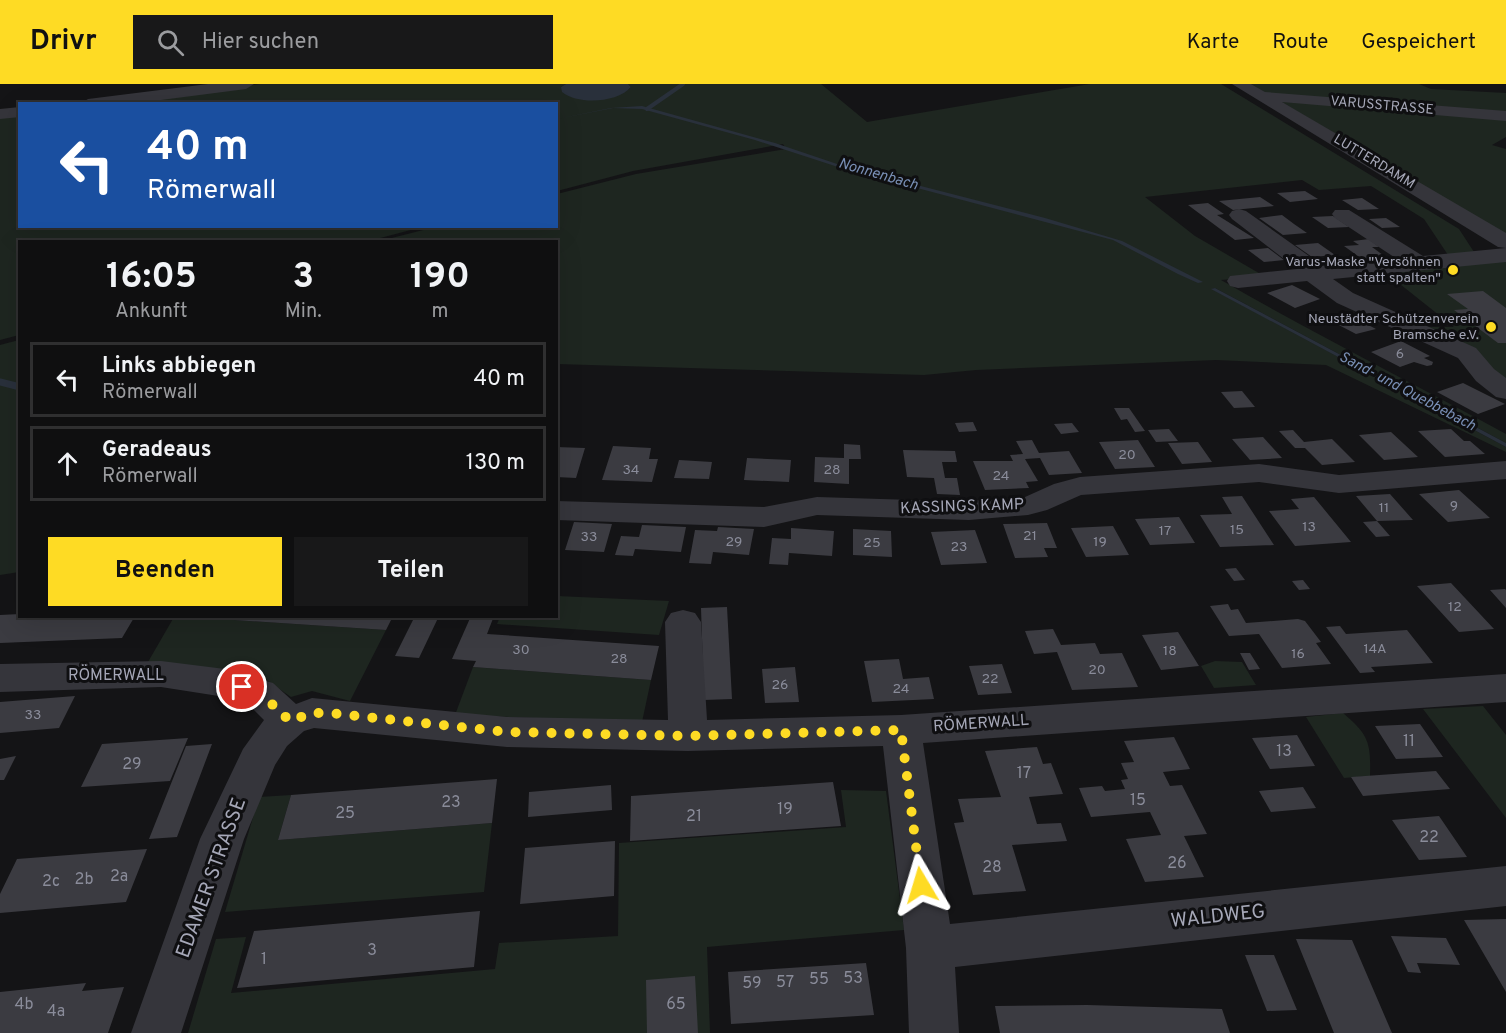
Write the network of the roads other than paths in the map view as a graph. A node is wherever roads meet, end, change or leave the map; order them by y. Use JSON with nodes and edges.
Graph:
{"nodes":[{"id":1,"x":246,"y":84,"type":"edge"},
{"id":2,"x":1240,"y":84,"type":"edge"},
{"id":3,"x":1259,"y":95,"type":"junction"},
{"id":4,"x":104,"y":102,"type":"edge"},
{"id":5,"x":18,"y":112,"type":"edge"},
{"id":6,"x":0,"y":114,"type":"edge"},
{"id":7,"x":1506,"y":116,"type":"edge"},
{"id":8,"x":1342,"y":213,"type":"dead end"},
{"id":9,"x":1239,"y":215,"type":"dead end"},
{"id":10,"x":1506,"y":242,"type":"edge"},
{"id":11,"x":1506,"y":255,"type":"edge"},
{"id":12,"x":1420,"y":264,"type":"junction"},
{"id":13,"x":1312,"y":274,"type":"junction"},
{"id":14,"x":1238,"y":281,"type":"dead end"},
{"id":15,"x":1506,"y":392,"type":"edge"},
{"id":16,"x":1506,"y":470,"type":"edge"},
{"id":17,"x":558,"y":510,"type":"edge"},
{"id":18,"x":683,"y":622,"type":"dead end"},
{"id":19,"x":0,"y":678,"type":"edge"},
{"id":20,"x":1506,"y":688,"type":"edge"},
{"id":21,"x":301,"y":717,"type":"junction"},
{"id":22,"x":901,"y":730,"type":"junction"},
{"id":23,"x":688,"y":736,"type":"junction"},
{"id":24,"x":1506,"y":886,"type":"edge"},
{"id":25,"x":930,"y":948,"type":"junction"},
{"id":26,"x":156,"y":1033,"type":"edge"},
{"id":27,"x":934,"y":1033,"type":"edge"}],
"edges":[{"from":1,"to":4,"type":"street"},
{"from":2,"to":3,"type":"street","name":"LUTTERDAMM"},
{"from":3,"to":7,"type":"street","name":"VARUSSTRASSE"},
{"from":3,"to":10,"type":"street","name":"LUTTERDAMM"},
{"from":5,"to":6,"type":"street"},
{"from":8,"to":12,"type":"street"},
{"from":9,"to":13,"type":"street"},
{"from":11,"to":12,"type":"street"},
{"from":12,"to":13,"type":"street"},
{"from":13,"to":14,"type":"street"},
{"from":13,"to":15,"type":"street"},
{"from":16,"to":17,"type":"street","name":"KASSINGS KAMP"},
{"from":18,"to":23,"type":"street"},
{"from":19,"to":21,"type":"street","name":"RÖMERWALL"},
{"from":20,"to":22,"type":"street","name":"RÖMERWALL"},
{"from":21,"to":23,"type":"street","name":"RÖMERWALL"},
{"from":21,"to":26,"type":"street","name":"EDAMER STRASSE"},
{"from":22,"to":23,"type":"street","name":"RÖMERWALL"},
{"from":22,"to":25,"type":"street"},
{"from":24,"to":25,"type":"street","name":"WALDWEG"},
{"from":25,"to":27,"type":"street"}]}
